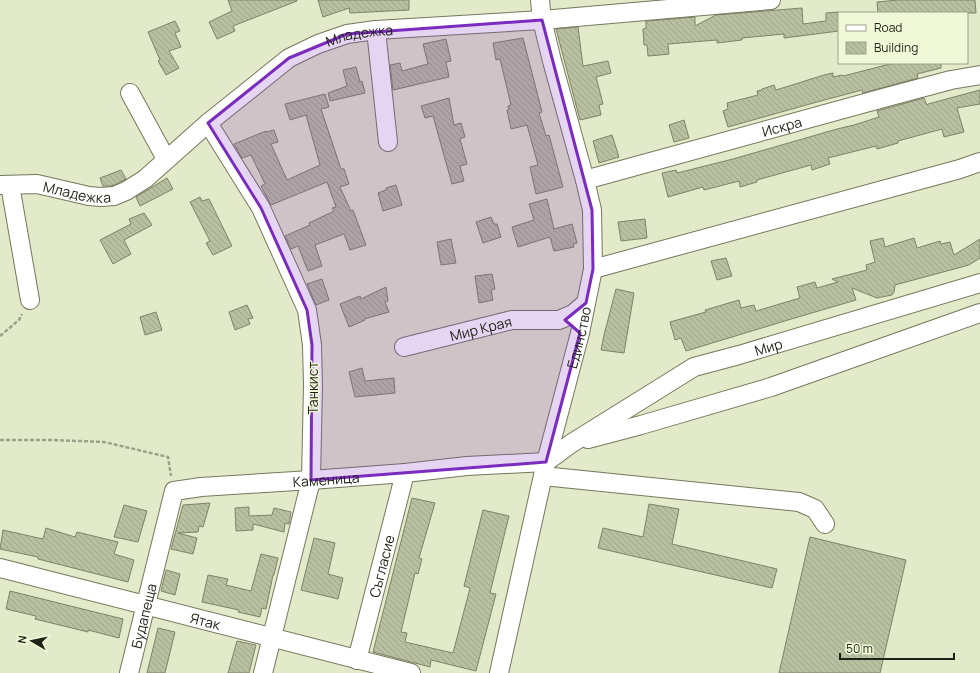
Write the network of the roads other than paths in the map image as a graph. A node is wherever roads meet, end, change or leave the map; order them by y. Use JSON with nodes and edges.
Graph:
{"nodes":[{"id":1,"x":540,"y":0,"type":"edge"},
{"id":2,"x":771,"y":0,"type":"edge"},
{"id":3,"x":542,"y":20,"type":"junction"},
{"id":4,"x":376,"y":30,"type":"junction"},
{"id":5,"x":980,"y":75,"type":"edge"},
{"id":6,"x":130,"y":93,"type":"dead end"},
{"id":7,"x":208,"y":123,"type":"junction"},
{"id":8,"x":388,"y":142,"type":"dead end"},
{"id":9,"x":166,"y":159,"type":"junction"},
{"id":10,"x":980,"y":162,"type":"edge"},
{"id":11,"x":585,"y":180,"type":"junction"},
{"id":12,"x":5,"y":185,"type":"edge"},
{"id":13,"x":593,"y":268,"type":"junction"},
{"id":14,"x":980,"y":283,"type":"edge"},
{"id":15,"x":30,"y":300,"type":"road end"},
{"id":16,"x":586,"y":303,"type":"junction"},
{"id":17,"x":980,"y":313,"type":"edge"},
{"id":18,"x":559,"y":320,"type":"junction"},
{"id":19,"x":580,"y":334,"type":"junction"},
{"id":20,"x":404,"y":347,"type":"dead end"},
{"id":21,"x":572,"y":443,"type":"junction"},
{"id":22,"x":544,"y":469,"type":"junction"},
{"id":23,"x":405,"y":472,"type":"junction"},
{"id":24,"x":311,"y":480,"type":"junction"},
{"id":25,"x":825,"y":524,"type":"dead end"},
{"id":26,"x":157,"y":557,"type":"joint"},
{"id":27,"x":0,"y":568,"type":"edge"},
{"id":28,"x":146,"y":606,"type":"junction"},
{"id":29,"x":272,"y":638,"type":"junction"},
{"id":30,"x":357,"y":660,"type":"junction"},
{"id":31,"x":129,"y":673,"type":"edge"},
{"id":32,"x":263,"y":673,"type":"edge"},
{"id":33,"x":411,"y":673,"type":"edge"},
{"id":34,"x":499,"y":673,"type":"edge"}],
"edges":[{"from":1,"to":3,"type":"street","name":"Единство"},
{"from":2,"to":3,"type":"street","name":"Младежка"},
{"from":3,"to":4,"type":"street","name":"Младежка"},
{"from":3,"to":11,"type":"street","name":"Единство"},
{"from":4,"to":7,"type":"street","name":"Младежка"},
{"from":4,"to":8,"type":"street"},
{"from":5,"to":11,"type":"street","name":"Искра"},
{"from":6,"to":9,"type":"street"},
{"from":7,"to":9,"type":"street","name":"Младежка"},
{"from":7,"to":24,"type":"street","name":"Танкист"},
{"from":9,"to":12,"type":"street","name":"Младежка"},
{"from":10,"to":13,"type":"street"},
{"from":11,"to":13,"type":"street","name":"Единство"},
{"from":12,"to":15,"type":"street"},
{"from":13,"to":16,"type":"street","name":"Единство"},
{"from":14,"to":21,"type":"street","name":"Мир"},
{"from":16,"to":18,"type":"street","name":"Мир Края"},
{"from":16,"to":19,"type":"street","name":"Единство"},
{"from":17,"to":21,"type":"street","name":"Мир"},
{"from":18,"to":19,"type":"street"},
{"from":18,"to":20,"type":"street","name":"Мир Края"},
{"from":19,"to":22,"type":"street","name":"Единство"},
{"from":21,"to":22,"type":"street","name":"Мир"},
{"from":22,"to":23,"type":"street","name":"Каменица"},
{"from":22,"to":25,"type":"street","name":"Каменица"},
{"from":22,"to":34,"type":"street","name":"Единство"},
{"from":23,"to":24,"type":"street","name":"Каменица"},
{"from":23,"to":30,"type":"street","name":"Съгласие"},
{"from":24,"to":26,"type":"street","name":"Каменица"},
{"from":24,"to":29,"type":"street","name":"Танкист"},
{"from":26,"to":28,"type":"street","name":"Будапеща"},
{"from":27,"to":28,"type":"street","name":"Ятак"},
{"from":28,"to":29,"type":"street","name":"Ятак"},
{"from":28,"to":31,"type":"street","name":"Будапеща"},
{"from":29,"to":30,"type":"street","name":"Ятак"},
{"from":29,"to":32,"type":"street","name":"Танкист"},
{"from":30,"to":33,"type":"street","name":"Ятак"}]}
